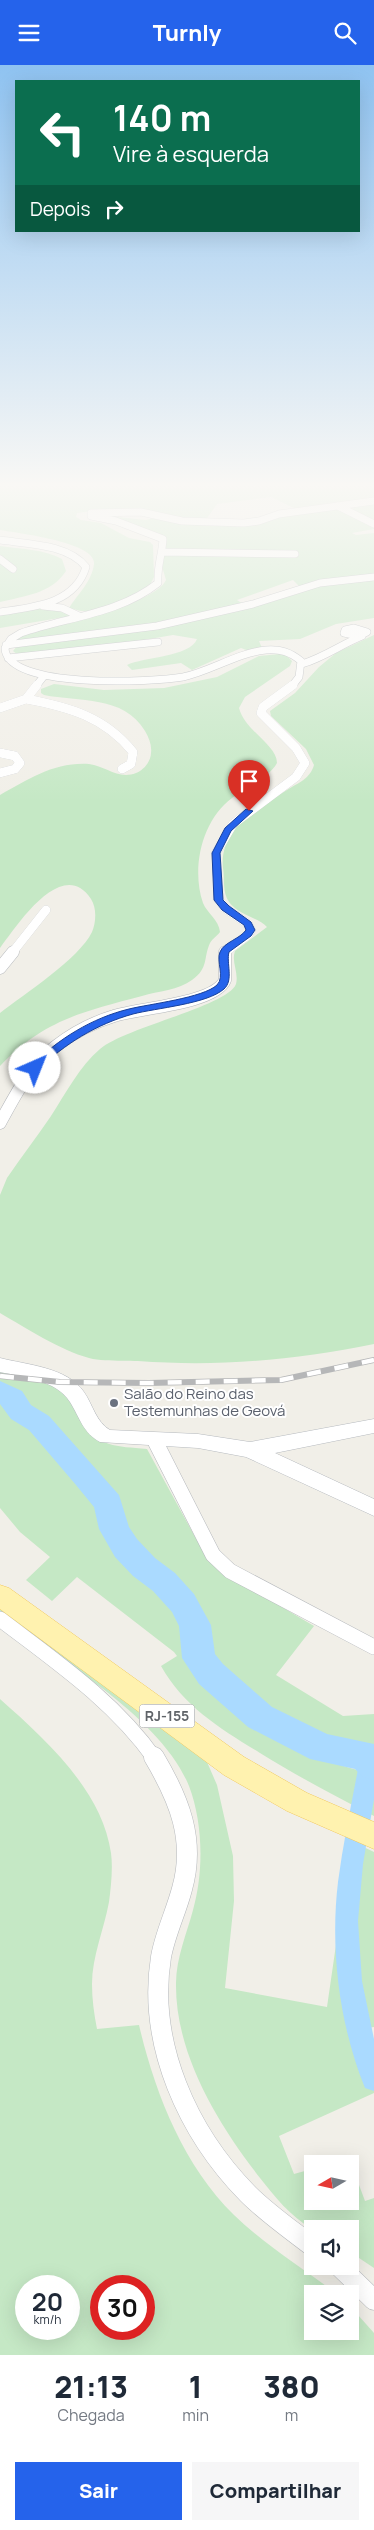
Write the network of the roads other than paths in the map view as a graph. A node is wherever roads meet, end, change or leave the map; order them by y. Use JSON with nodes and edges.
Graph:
{"nodes":[{"id":1,"x":73,"y":589,"type":"edge"},
{"id":2,"x":153,"y":589,"type":"edge"},
{"id":3,"x":301,"y":589,"type":"edge"},
{"id":4,"x":18,"y":609,"type":"junction"},
{"id":5,"x":0,"y":612,"type":"edge"},
{"id":6,"x":79,"y":616,"type":"junction"},
{"id":7,"x":362,"y":636,"type":"dead end"},
{"id":8,"x":158,"y":642,"type":"dead end"},
{"id":9,"x":6,"y":645,"type":"junction"},
{"id":10,"x":8,"y":658,"type":"junction"},
{"id":11,"x":302,"y":663,"type":"junction"},
{"id":12,"x":17,"y":664,"type":"junction"},
{"id":13,"x":0,"y":665,"type":"edge"},
{"id":14,"x":44,"y":676,"type":"junction"},
{"id":15,"x":26,"y":699,"type":"junction"},
{"id":16,"x":0,"y":708,"type":"edge"},
{"id":17,"x":0,"y":753,"type":"edge"},
{"id":18,"x":122,"y":769,"type":"dead end"},
{"id":19,"x":0,"y":773,"type":"edge"},
{"id":20,"x":46,"y":910,"type":"dead end"},
{"id":21,"x":0,"y":969,"type":"edge"},
{"id":22,"x":0,"y":1123,"type":"edge"},
{"id":23,"x":0,"y":1365,"type":"edge"},
{"id":24,"x":374,"y":1425,"type":"edge"},
{"id":25,"x":155,"y":1441,"type":"junction"},
{"id":26,"x":250,"y":1450,"type":"junction"},
{"id":27,"x":374,"y":1508,"type":"edge"},
{"id":28,"x":2,"y":1603,"type":"edge"},
{"id":29,"x":374,"y":1647,"type":"edge"},
{"id":30,"x":374,"y":1836,"type":"edge"},
{"id":31,"x":304,"y":2240,"type":"edge"},
{"id":32,"x":348,"y":2275,"type":"edge"},
{"id":33,"x":374,"y":2300,"type":"edge"}],
"edges":[{"from":1,"to":4,"type":"street"},
{"from":2,"to":6,"type":"street"},
{"from":3,"to":9,"type":"street"},
{"from":4,"to":5,"type":"street"},
{"from":4,"to":6,"type":"street"},
{"from":6,"to":9,"type":"street"},
{"from":7,"to":11,"type":"street"},
{"from":8,"to":10,"type":"street"},
{"from":9,"to":10,"type":"street"},
{"from":10,"to":12,"type":"street"},
{"from":11,"to":14,"type":"street"},
{"from":11,"to":22,"type":"street"},
{"from":12,"to":13,"type":"street"},
{"from":12,"to":14,"type":"street"},
{"from":14,"to":15,"type":"street"},
{"from":15,"to":16,"type":"street"},
{"from":15,"to":18,"type":"street"},
{"from":17,"to":19,"type":"street"},
{"from":20,"to":21,"type":"street"},
{"from":23,"to":25,"type":"street"},
{"from":24,"to":26,"type":"street"},
{"from":25,"to":26,"type":"street"},
{"from":25,"to":29,"type":"street"},
{"from":26,"to":27,"type":"street"},
{"from":28,"to":30,"type":"main road","number":"RJ-155"},
{"from":28,"to":31,"type":"street"},
{"from":32,"to":33,"type":"street"}]}
